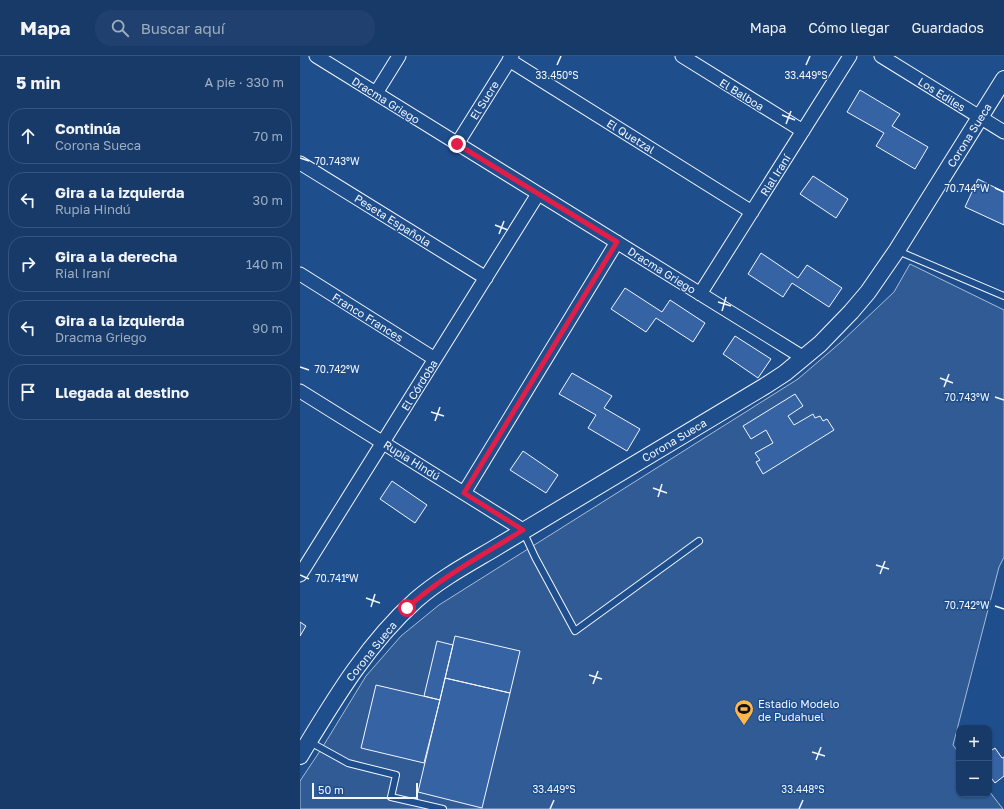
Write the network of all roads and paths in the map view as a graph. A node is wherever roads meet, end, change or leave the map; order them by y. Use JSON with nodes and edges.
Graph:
{"nodes":[{"id":1,"x":316,"y":56,"type":"edge"},
{"id":2,"x":399,"y":56,"type":"edge"},
{"id":3,"x":682,"y":56,"type":"edge"},
{"id":4,"x":850,"y":56,"type":"edge"},
{"id":5,"x":881,"y":56,"type":"edge"},
{"id":6,"x":510,"y":58,"type":"edge"},
{"id":7,"x":1004,"y":79,"type":"edge"},
{"id":8,"x":376,"y":93,"type":"junction"},
{"id":9,"x":980,"y":118,"type":"junction"},
{"id":10,"x":803,"y":131,"type":"junction"},
{"id":11,"x":1004,"y":132,"type":"edge"},
{"id":12,"x":457,"y":144,"type":"junction"},
{"id":13,"x":300,"y":163,"type":"edge"},
{"id":14,"x":538,"y":194,"type":"junction"},
{"id":15,"x":752,"y":212,"type":"junction"},
{"id":16,"x":617,"y":242,"type":"junction"},
{"id":17,"x":896,"y":250,"type":"junction"},
{"id":18,"x":300,"y":274,"type":"edge"},
{"id":19,"x":486,"y":278,"type":"junction"},
{"id":20,"x":700,"y":294,"type":"junction"},
{"id":21,"x":1004,"y":296,"type":"edge"},
{"id":22,"x":804,"y":358,"type":"junction"},
{"id":23,"x":435,"y":359,"type":"junction"},
{"id":24,"x":301,"y":393,"type":"edge"},
{"id":25,"x":383,"y":443,"type":"junction"},
{"id":26,"x":464,"y":493,"type":"junction"},
{"id":27,"x":523,"y":530,"type":"junction"},
{"id":28,"x":699,"y":541,"type":"dead end"},
{"id":29,"x":300,"y":575,"type":"edge"},
{"id":30,"x":304,"y":738,"type":"edge"},
{"id":31,"x":300,"y":756,"type":"edge"},
{"id":32,"x":442,"y":809,"type":"edge"}],
"edges":[{"from":1,"to":8,"type":"street","name":"Dracma Griego"},
{"from":2,"to":8,"type":"street"},
{"from":3,"to":10,"type":"street","name":"El Balboa"},
{"from":4,"to":10,"type":"street","name":"Rial Iraní"},
{"from":5,"to":9,"type":"street","name":"Los Ediles"},
{"from":6,"to":12,"type":"street","name":"El Sucre"},
{"from":6,"to":15,"type":"street","name":"El Quetzal"},
{"from":7,"to":9,"type":"street","name":"Corona Sueca"},
{"from":8,"to":12,"type":"street","name":"Dracma Griego"},
{"from":9,"to":11,"type":"street","name":"Los Ediles"},
{"from":9,"to":17,"type":"street","name":"Corona Sueca"},
{"from":10,"to":15,"type":"street","name":"Rial Iraní"},
{"from":12,"to":14,"type":"street","name":"Dracma Griego"},
{"from":13,"to":19,"type":"street","name":"Peseta Española"},
{"from":14,"to":16,"type":"street","name":"Dracma Griego"},
{"from":14,"to":19,"type":"street","name":"El Córdoba"},
{"from":15,"to":20,"type":"street","name":"Rial Iraní"},
{"from":16,"to":20,"type":"street","name":"Dracma Griego"},
{"from":16,"to":26,"type":"street"},
{"from":17,"to":21,"type":"lane"},
{"from":17,"to":22,"type":"street","name":"Corona Sueca"},
{"from":18,"to":23,"type":"street","name":"Franco Frances"},
{"from":19,"to":23,"type":"street","name":"El Córdoba"},
{"from":20,"to":22,"type":"street","name":"Dracma Griego"},
{"from":22,"to":27,"type":"street","name":"Corona Sueca"},
{"from":23,"to":25,"type":"street","name":"El Córdoba"},
{"from":24,"to":25,"type":"street","name":"Rupia Hindú"},
{"from":25,"to":26,"type":"street","name":"Rupia Hindú"},
{"from":25,"to":29,"type":"street","name":"El Córdoba"},
{"from":26,"to":27,"type":"street","name":"Rupia Hindú"},
{"from":27,"to":28,"type":"lane"},
{"from":27,"to":30,"type":"street","name":"Corona Sueca"},
{"from":30,"to":31,"type":"street","name":"Corona Sueca"},
{"from":30,"to":32,"type":"lane"}]}
